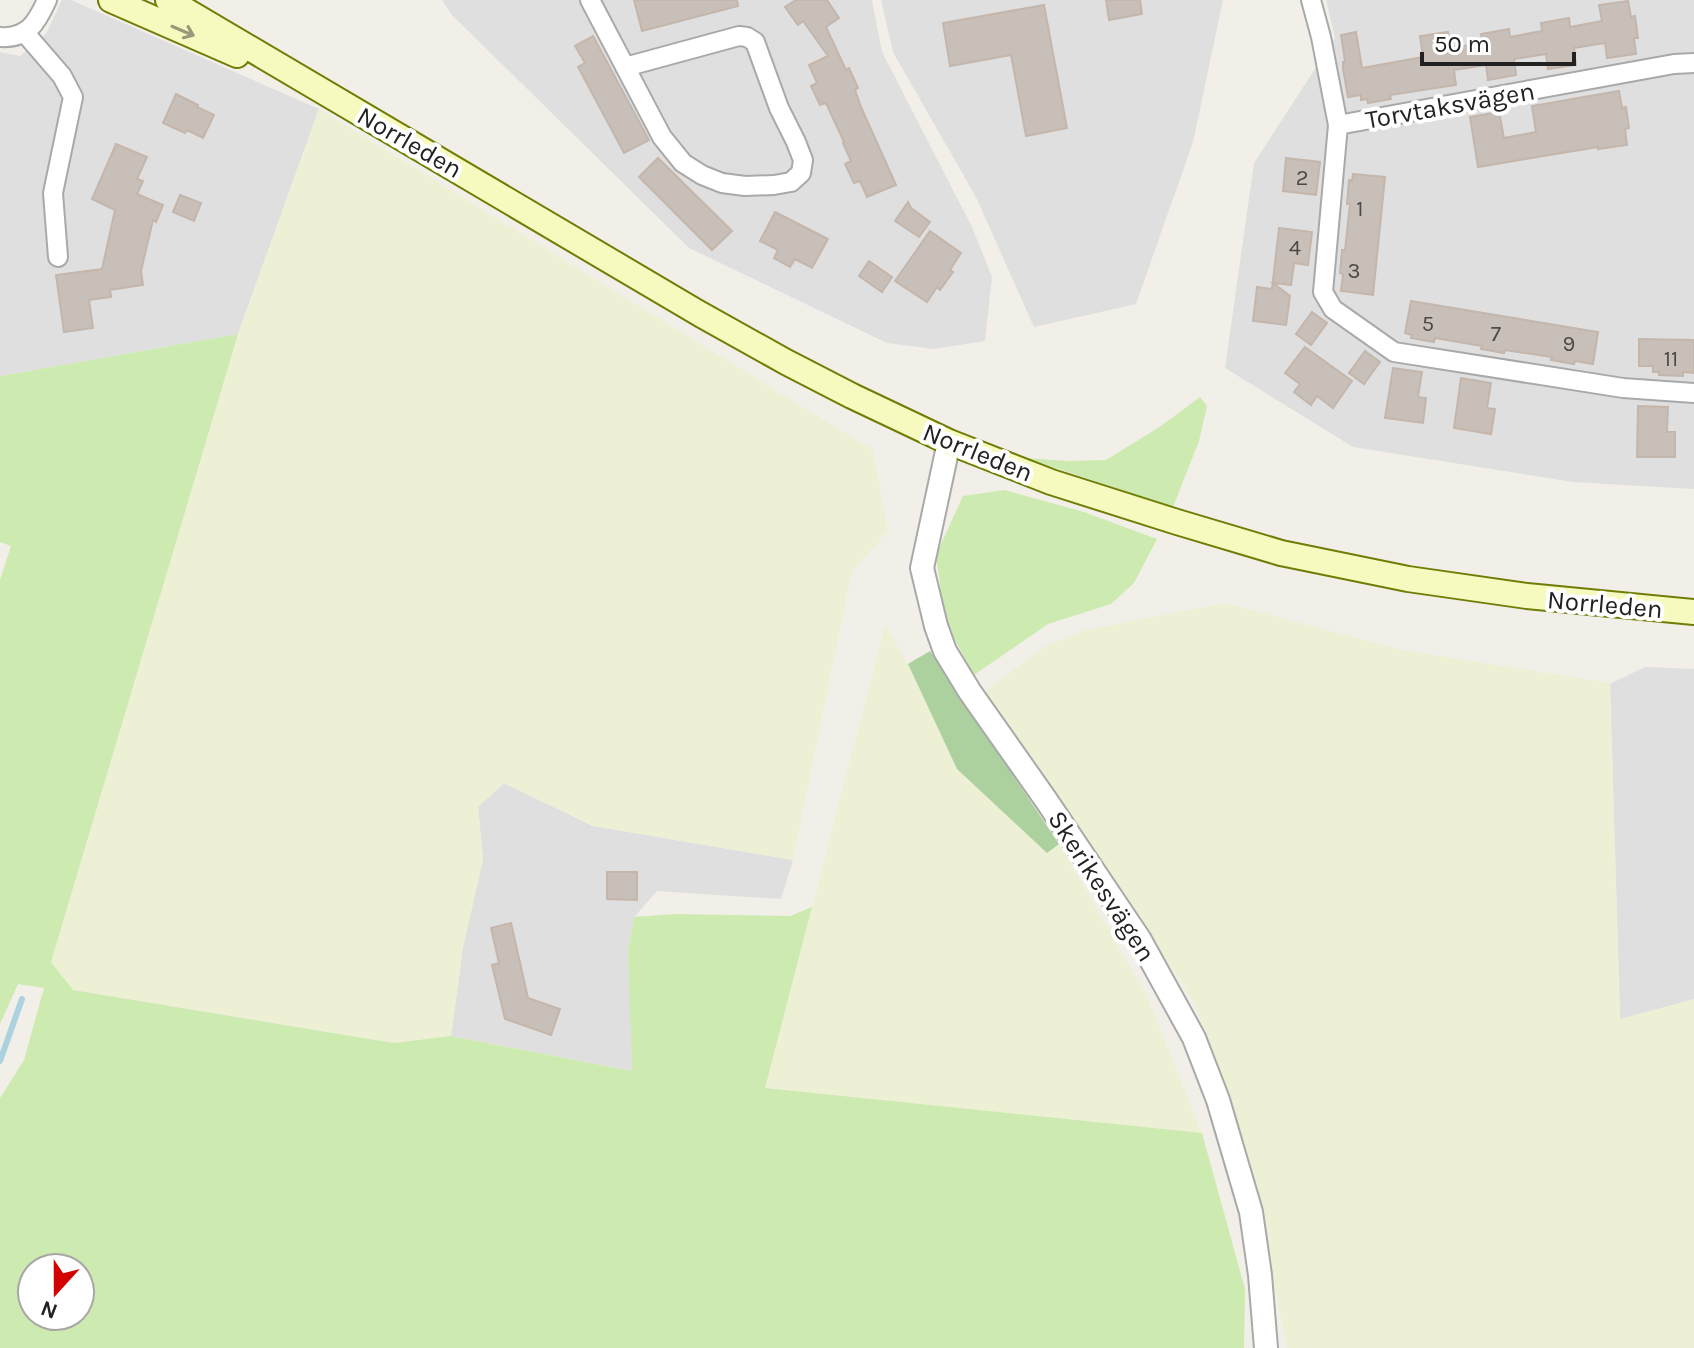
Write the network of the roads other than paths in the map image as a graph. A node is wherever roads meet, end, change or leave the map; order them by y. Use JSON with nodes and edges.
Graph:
{"nodes":[{"id":1,"x":47,"y":0,"type":"edge"},
{"id":2,"x":111,"y":0,"type":"edge"},
{"id":3,"x":168,"y":0,"type":"edge"},
{"id":4,"x":590,"y":0,"type":"edge"},
{"id":5,"x":1311,"y":0,"type":"edge"},
{"id":6,"x":24,"y":32,"type":"junction"},
{"id":7,"x":0,"y":37,"type":"edge"},
{"id":8,"x":1694,"y":63,"type":"edge"},
{"id":9,"x":625,"y":67,"type":"junction"},
{"id":10,"x":334,"y":97,"type":"junction"},
{"id":11,"x":1338,"y":125,"type":"junction"},
{"id":12,"x":58,"y":257,"type":"dead end"},
{"id":13,"x":1694,"y":393,"type":"edge"},
{"id":14,"x":949,"y":442,"type":"junction"},
{"id":15,"x":1694,"y":612,"type":"edge"},
{"id":16,"x":1266,"y":1348,"type":"edge"}],
"edges":[{"from":1,"to":6,"type":"street"},
{"from":2,"to":10,"type":"main road","name":"Norrleden","one_way":true},
{"from":3,"to":10,"type":"main road","name":"Norrleden"},
{"from":4,"to":9,"type":"street"},
{"from":5,"to":11,"type":"street"},
{"from":6,"to":7,"type":"street"},
{"from":6,"to":12,"type":"street"},
{"from":8,"to":11,"type":"street","name":"Torvtaksvägen"},
{"from":9,"to":9,"type":"street"},
{"from":10,"to":14,"type":"main road","name":"Norrleden"},
{"from":11,"to":13,"type":"street","name":"Torvtaksvägen"},
{"from":14,"to":15,"type":"main road","name":"Norrleden"},
{"from":14,"to":16,"type":"street","name":"Skerikesvägen"}]}
